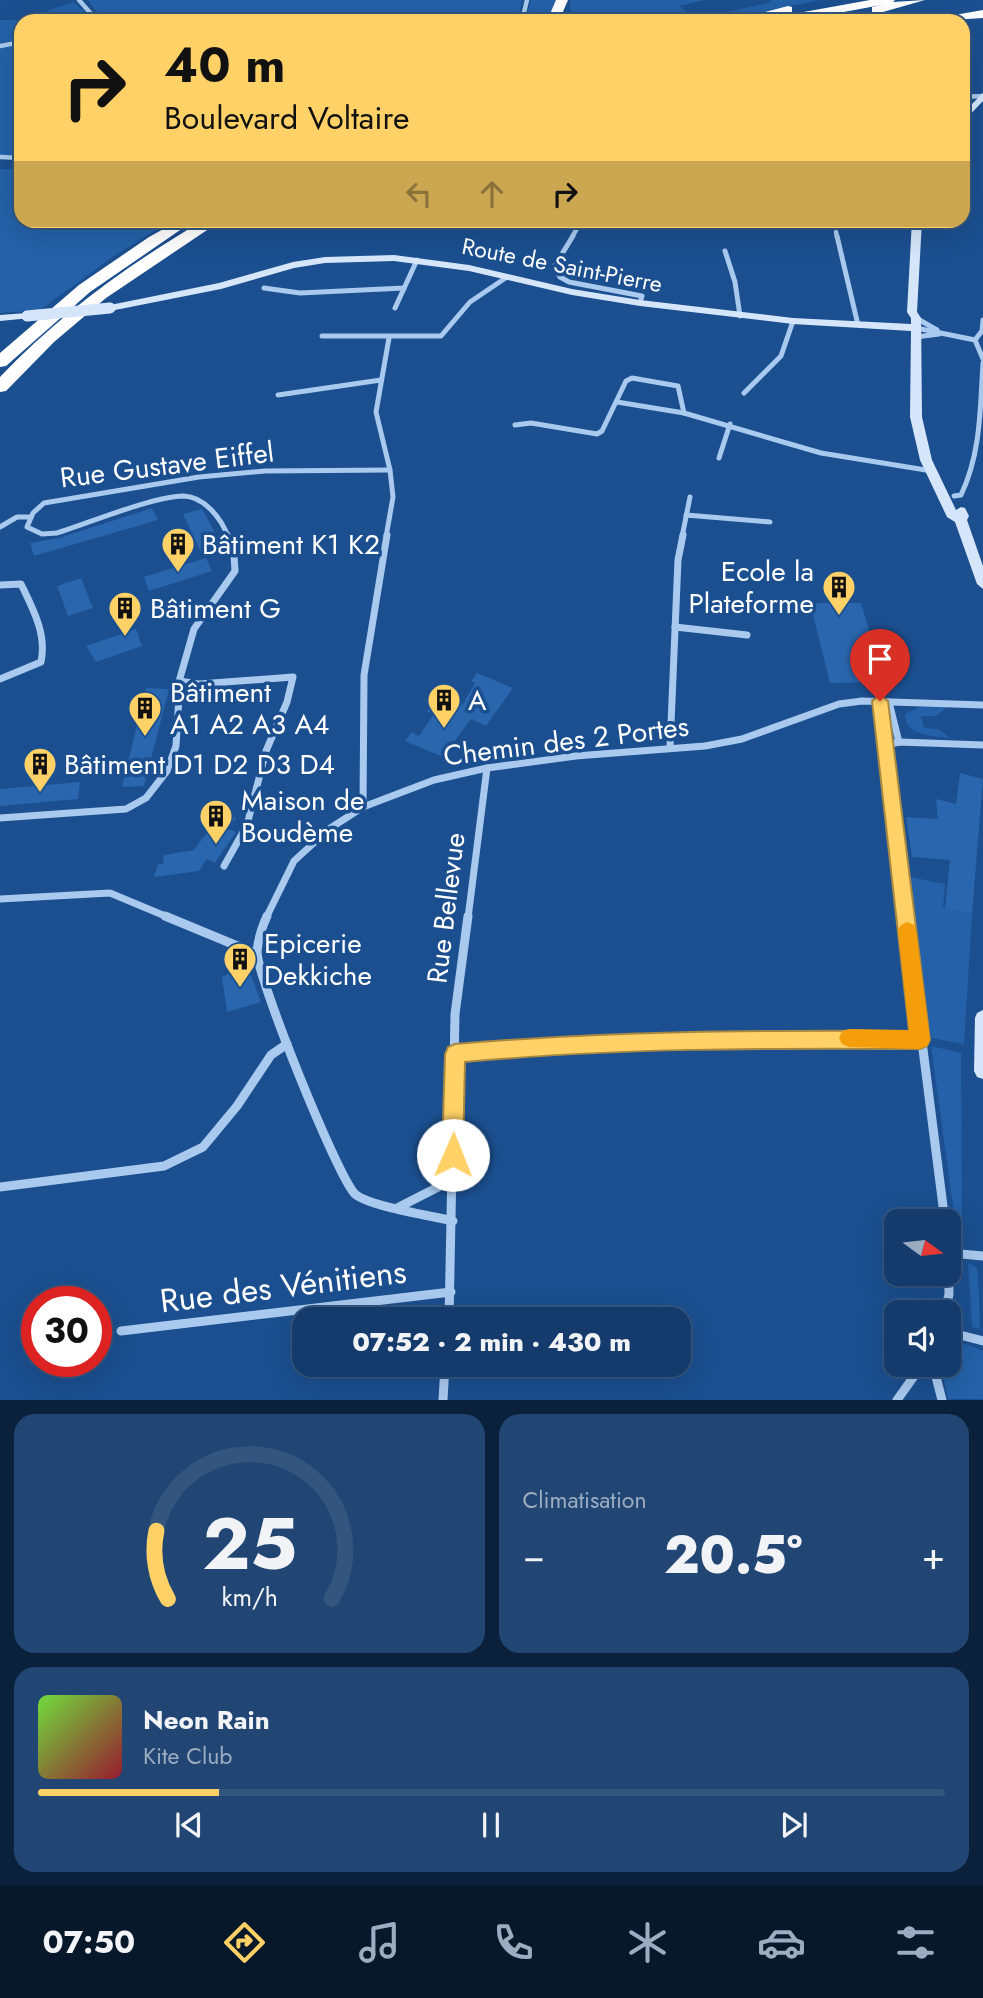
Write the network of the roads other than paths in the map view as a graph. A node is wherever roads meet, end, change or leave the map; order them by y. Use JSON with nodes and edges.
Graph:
{"nodes":[{"id":1,"x":79,"y":0,"type":"edge"},
{"id":2,"x":838,"y":0,"type":"edge"},
{"id":3,"x":889,"y":0,"type":"edge"},
{"id":4,"x":919,"y":0,"type":"edge"},
{"id":5,"x":91,"y":14,"type":"edge"},
{"id":6,"x":770,"y":14,"type":"edge"},
{"id":7,"x":814,"y":14,"type":"edge"},
{"id":8,"x":862,"y":14,"type":"edge"},
{"id":9,"x":983,"y":96,"type":"edge"},
{"id":10,"x":970,"y":111,"type":"edge"},
{"id":11,"x":173,"y":228,"type":"edge"},
{"id":12,"x":202,"y":228,"type":"edge"},
{"id":13,"x":577,"y":228,"type":"edge"},
{"id":14,"x":918,"y":228,"type":"edge"},
{"id":15,"x":836,"y":232,"type":"dead end"},
{"id":16,"x":725,"y":251,"type":"dead end"},
{"id":17,"x":417,"y":260,"type":"junction"},
{"id":18,"x":507,"y":277,"type":"junction"},
{"id":19,"x":264,"y":288,"type":"dead end"},
{"id":20,"x":404,"y":288,"type":"junction"},
{"id":21,"x":640,"y":303,"type":"junction"},
{"id":22,"x":395,"y":308,"type":"dead end"},
{"id":23,"x":740,"y":316,"type":"junction"},
{"id":24,"x":0,"y":318,"type":"edge"},
{"id":25,"x":983,"y":320,"type":"edge"},
{"id":26,"x":793,"y":321,"type":"junction"},
{"id":27,"x":858,"y":325,"type":"junction"},
{"id":28,"x":916,"y":332,"type":"junction"},
{"id":29,"x":943,"y":334,"type":"junction"},
{"id":30,"x":322,"y":336,"type":"dead end"},
{"id":31,"x":389,"y":338,"type":"junction"},
{"id":32,"x":975,"y":340,"type":"junction"},
{"id":33,"x":983,"y":361,"type":"edge"},
{"id":34,"x":0,"y":362,"type":"edge"},
{"id":35,"x":381,"y":380,"type":"junction"},
{"id":36,"x":0,"y":387,"type":"edge"},
{"id":37,"x":744,"y":393,"type":"dead end"},
{"id":38,"x":278,"y":395,"type":"dead end"},
{"id":39,"x":617,"y":402,"type":"junction"},
{"id":40,"x":684,"y":413,"type":"junction"},
{"id":41,"x":730,"y":424,"type":"junction"},
{"id":42,"x":515,"y":425,"type":"dead end"},
{"id":43,"x":719,"y":458,"type":"dead end"},
{"id":44,"x":390,"y":470,"type":"junction"},
{"id":45,"x":937,"y":471,"type":"junction"},
{"id":46,"x":949,"y":496,"type":"junction"},
{"id":47,"x":690,"y":497,"type":"dead end"},
{"id":48,"x":686,"y":515,"type":"junction"},
{"id":49,"x":30,"y":517,"type":"junction"},
{"id":50,"x":770,"y":522,"type":"dead end"},
{"id":51,"x":0,"y":527,"type":"edge"},
{"id":52,"x":983,"y":584,"type":"edge"},
{"id":53,"x":0,"y":585,"type":"edge"},
{"id":54,"x":675,"y":627,"type":"junction"},
{"id":55,"x":747,"y":635,"type":"dead end"},
{"id":56,"x":0,"y":679,"type":"edge"},
{"id":57,"x":179,"y":681,"type":"junction"},
{"id":58,"x":885,"y":702,"type":"junction"},
{"id":59,"x":983,"y":705,"type":"edge"},
{"id":60,"x":899,"y":742,"type":"junction"},
{"id":61,"x":886,"y":745,"type":"junction"},
{"id":62,"x":983,"y":745,"type":"edge"},
{"id":63,"x":670,"y":747,"type":"junction"},
{"id":64,"x":487,"y":768,"type":"junction"},
{"id":65,"x":363,"y":807,"type":"junction"},
{"id":66,"x":0,"y":818,"type":"edge"},
{"id":67,"x":224,"y":866,"type":"dead end"},
{"id":68,"x":0,"y":899,"type":"edge"},
{"id":69,"x":257,"y":954,"type":"junction"},
{"id":70,"x":983,"y":1020,"type":"edge"},
{"id":71,"x":920,"y":1040,"type":"junction"},
{"id":72,"x":287,"y":1044,"type":"junction"},
{"id":73,"x":455,"y":1054,"type":"junction"},
{"id":74,"x":983,"y":1071,"type":"edge"},
{"id":75,"x":452,"y":1180,"type":"junction"},
{"id":76,"x":0,"y":1187,"type":"edge"},
{"id":77,"x":398,"y":1207,"type":"junction"},
{"id":78,"x":943,"y":1209,"type":"edge"},
{"id":79,"x":453,"y":1221,"type":"junction"},
{"id":80,"x":961,"y":1251,"type":"edge"},
{"id":81,"x":983,"y":1256,"type":"edge"},
{"id":82,"x":451,"y":1292,"type":"junction"},
{"id":83,"x":450,"y":1307,"type":"edge"},
{"id":84,"x":121,"y":1331,"type":"dead end"},
{"id":85,"x":961,"y":1335,"type":"edge"},
{"id":86,"x":983,"y":1341,"type":"edge"},
{"id":87,"x":444,"y":1377,"type":"edge"},
{"id":88,"x":913,"y":1377,"type":"edge"},
{"id":89,"x":936,"y":1377,"type":"edge"},
{"id":90,"x":443,"y":1399,"type":"edge"},
{"id":91,"x":897,"y":1399,"type":"edge"},
{"id":92,"x":942,"y":1399,"type":"edge"}],
"edges":[{"from":1,"to":5,"type":"street"},
{"from":2,"to":6,"type":"highway"},
{"from":3,"to":7,"type":"highway"},
{"from":4,"to":8,"type":"highway"},
{"from":9,"to":10,"type":"main road"},
{"from":11,"to":34,"type":"highway"},
{"from":12,"to":36,"type":"highway"},
{"from":13,"to":21,"type":"street"},
{"from":14,"to":28,"type":"main road"},
{"from":15,"to":27,"type":"street"},
{"from":16,"to":23,"type":"street"},
{"from":17,"to":18,"type":"main road","name":"Route de Saint-Pierre"},
{"from":17,"to":20,"type":"street"},
{"from":17,"to":24,"type":"main road","name":"Route de Saint-Pierre","bridge":true},
{"from":18,"to":21,"type":"main road","name":"Route de Saint-Pierre"},
{"from":18,"to":31,"type":"street"},
{"from":19,"to":20,"type":"street"},
{"from":20,"to":22,"type":"street"},
{"from":21,"to":23,"type":"main road","name":"Route de Saint-Pierre"},
{"from":23,"to":26,"type":"main road","name":"Route de Saint-Pierre"},
{"from":25,"to":32,"type":"street"},
{"from":26,"to":27,"type":"main road","name":"Route de Saint-Pierre"},
{"from":26,"to":37,"type":"street"},
{"from":27,"to":28,"type":"main road","name":"Route de Saint-Pierre"},
{"from":28,"to":29,"type":"street"},
{"from":28,"to":29,"type":"street"},
{"from":28,"to":45,"type":"main road"},
{"from":29,"to":32,"type":"street"},
{"from":30,"to":31,"type":"street"},
{"from":31,"to":35,"type":"street"},
{"from":32,"to":33,"type":"street"},
{"from":33,"to":46,"type":"street"},
{"from":35,"to":38,"type":"street"},
{"from":35,"to":44,"type":"street"},
{"from":39,"to":40,"type":"street"},
{"from":39,"to":40,"type":"street"},
{"from":39,"to":42,"type":"street"},
{"from":40,"to":41,"type":"street"},
{"from":41,"to":43,"type":"street"},
{"from":41,"to":45,"type":"street"},
{"from":44,"to":49,"type":"street","name":"Rue Gustave Eiffel"},
{"from":44,"to":65,"type":"street"},
{"from":45,"to":46,"type":"main road"},
{"from":46,"to":52,"type":"main road"},
{"from":47,"to":48,"type":"street"},
{"from":48,"to":50,"type":"street"},
{"from":48,"to":54,"type":"street"},
{"from":49,"to":51,"type":"street","name":"Rue Gustave Eiffel"},
{"from":49,"to":57,"type":"street"},
{"from":53,"to":56,"type":"street"},
{"from":54,"to":55,"type":"street"},
{"from":54,"to":63,"type":"street"},
{"from":57,"to":66,"type":"street"},
{"from":57,"to":67,"type":"street"},
{"from":58,"to":59,"type":"street","name":"Chemin des 2 Portes"},
{"from":58,"to":60,"type":"street"},
{"from":58,"to":61,"type":"street"},
{"from":58,"to":63,"type":"street","name":"Chemin des 2 Portes"},
{"from":60,"to":61,"type":"street"},
{"from":60,"to":62,"type":"street"},
{"from":61,"to":71,"type":"street"},
{"from":63,"to":64,"type":"street","name":"Chemin des 2 Portes"},
{"from":64,"to":65,"type":"street","name":"Chemin des 2 Portes"},
{"from":64,"to":73,"type":"street","name":"Rue Bellevue"},
{"from":65,"to":69,"type":"street","name":"Chemin des 2 Portes"},
{"from":68,"to":69,"type":"street"},
{"from":69,"to":72,"type":"street"},
{"from":70,"to":74,"type":"main road"},
{"from":71,"to":73,"type":"street"},
{"from":71,"to":78,"type":"street"},
{"from":72,"to":76,"type":"street"},
{"from":72,"to":77,"type":"street"},
{"from":73,"to":75,"type":"street","name":"Rue Bellevue"},
{"from":75,"to":77,"type":"street"},
{"from":75,"to":79,"type":"street","name":"Rue Bellevue"},
{"from":77,"to":79,"type":"street"},
{"from":79,"to":82,"type":"street","name":"Rue Bellevue"},
{"from":80,"to":81,"type":"street"},
{"from":82,"to":83,"type":"street","name":"Rue Bellevue"},
{"from":82,"to":84,"type":"street","name":"Rue des Vénitiens"},
{"from":85,"to":86,"type":"street"},
{"from":87,"to":90,"type":"street"},
{"from":88,"to":91,"type":"street"},
{"from":89,"to":92,"type":"street"}]}
